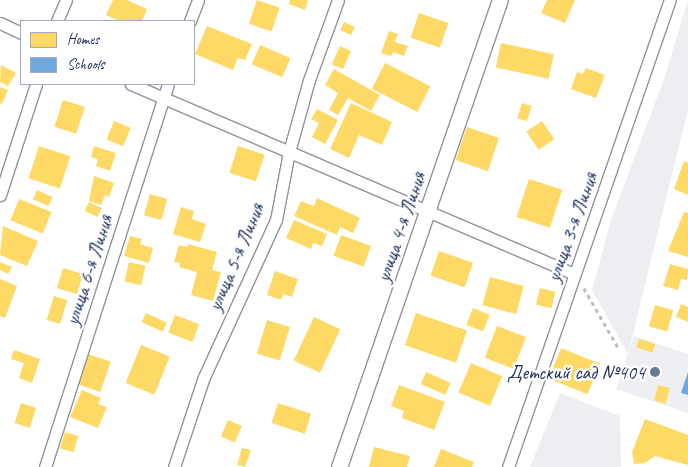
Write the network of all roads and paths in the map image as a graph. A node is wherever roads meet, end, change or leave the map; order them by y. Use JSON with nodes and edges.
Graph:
{"nodes":[{"id":1,"x":66,"y":0,"type":"edge"},
{"id":2,"x":198,"y":0,"type":"edge"},
{"id":3,"x":338,"y":0,"type":"edge"},
{"id":4,"x":500,"y":0,"type":"edge"},
{"id":5,"x":670,"y":0,"type":"edge"},
{"id":6,"x":58,"y":20,"type":"edge"},
{"id":7,"x":190,"y":20,"type":"edge"},
{"id":8,"x":0,"y":23,"type":"edge"},
{"id":9,"x":20,"y":33,"type":"edge"},
{"id":10,"x":36,"y":85,"type":"edge"},
{"id":11,"x":133,"y":85,"type":"edge"},
{"id":12,"x":168,"y":85,"type":"edge"},
{"id":13,"x":163,"y":98,"type":"junction"},
{"id":14,"x":289,"y":152,"type":"junction"},
{"id":15,"x":0,"y":195,"type":"edge"},
{"id":16,"x":428,"y":211,"type":"junction"},
{"id":17,"x":574,"y":274,"type":"junction"},
{"id":18,"x":620,"y":349,"type":"dead end"},
{"id":19,"x":45,"y":467,"type":"edge"},
{"id":20,"x":174,"y":467,"type":"edge"},
{"id":21,"x":339,"y":467,"type":"edge"},
{"id":22,"x":508,"y":467,"type":"edge"}],
"edges":[{"from":1,"to":6,"type":"street"},
{"from":2,"to":7,"type":"street"},
{"from":3,"to":14,"type":"street","name":"улица 5-я Линия"},
{"from":4,"to":16,"type":"street","name":"улица 4-я Линия"},
{"from":5,"to":17,"type":"street","name":"улица 3-я Линия"},
{"from":8,"to":9,"type":"street"},
{"from":10,"to":15,"type":"street"},
{"from":11,"to":13,"type":"street"},
{"from":12,"to":13,"type":"street","name":"улица 6-я Линия"},
{"from":13,"to":14,"type":"street"},
{"from":13,"to":19,"type":"street","name":"улица 6-я Линия"},
{"from":14,"to":16,"type":"street"},
{"from":14,"to":20,"type":"street","name":"улица 5-я Линия"},
{"from":16,"to":17,"type":"street"},
{"from":16,"to":21,"type":"street","name":"улица 4-я Линия"},
{"from":17,"to":18,"type":"path"},
{"from":17,"to":22,"type":"street","name":"улица 3-я Линия"}]}
